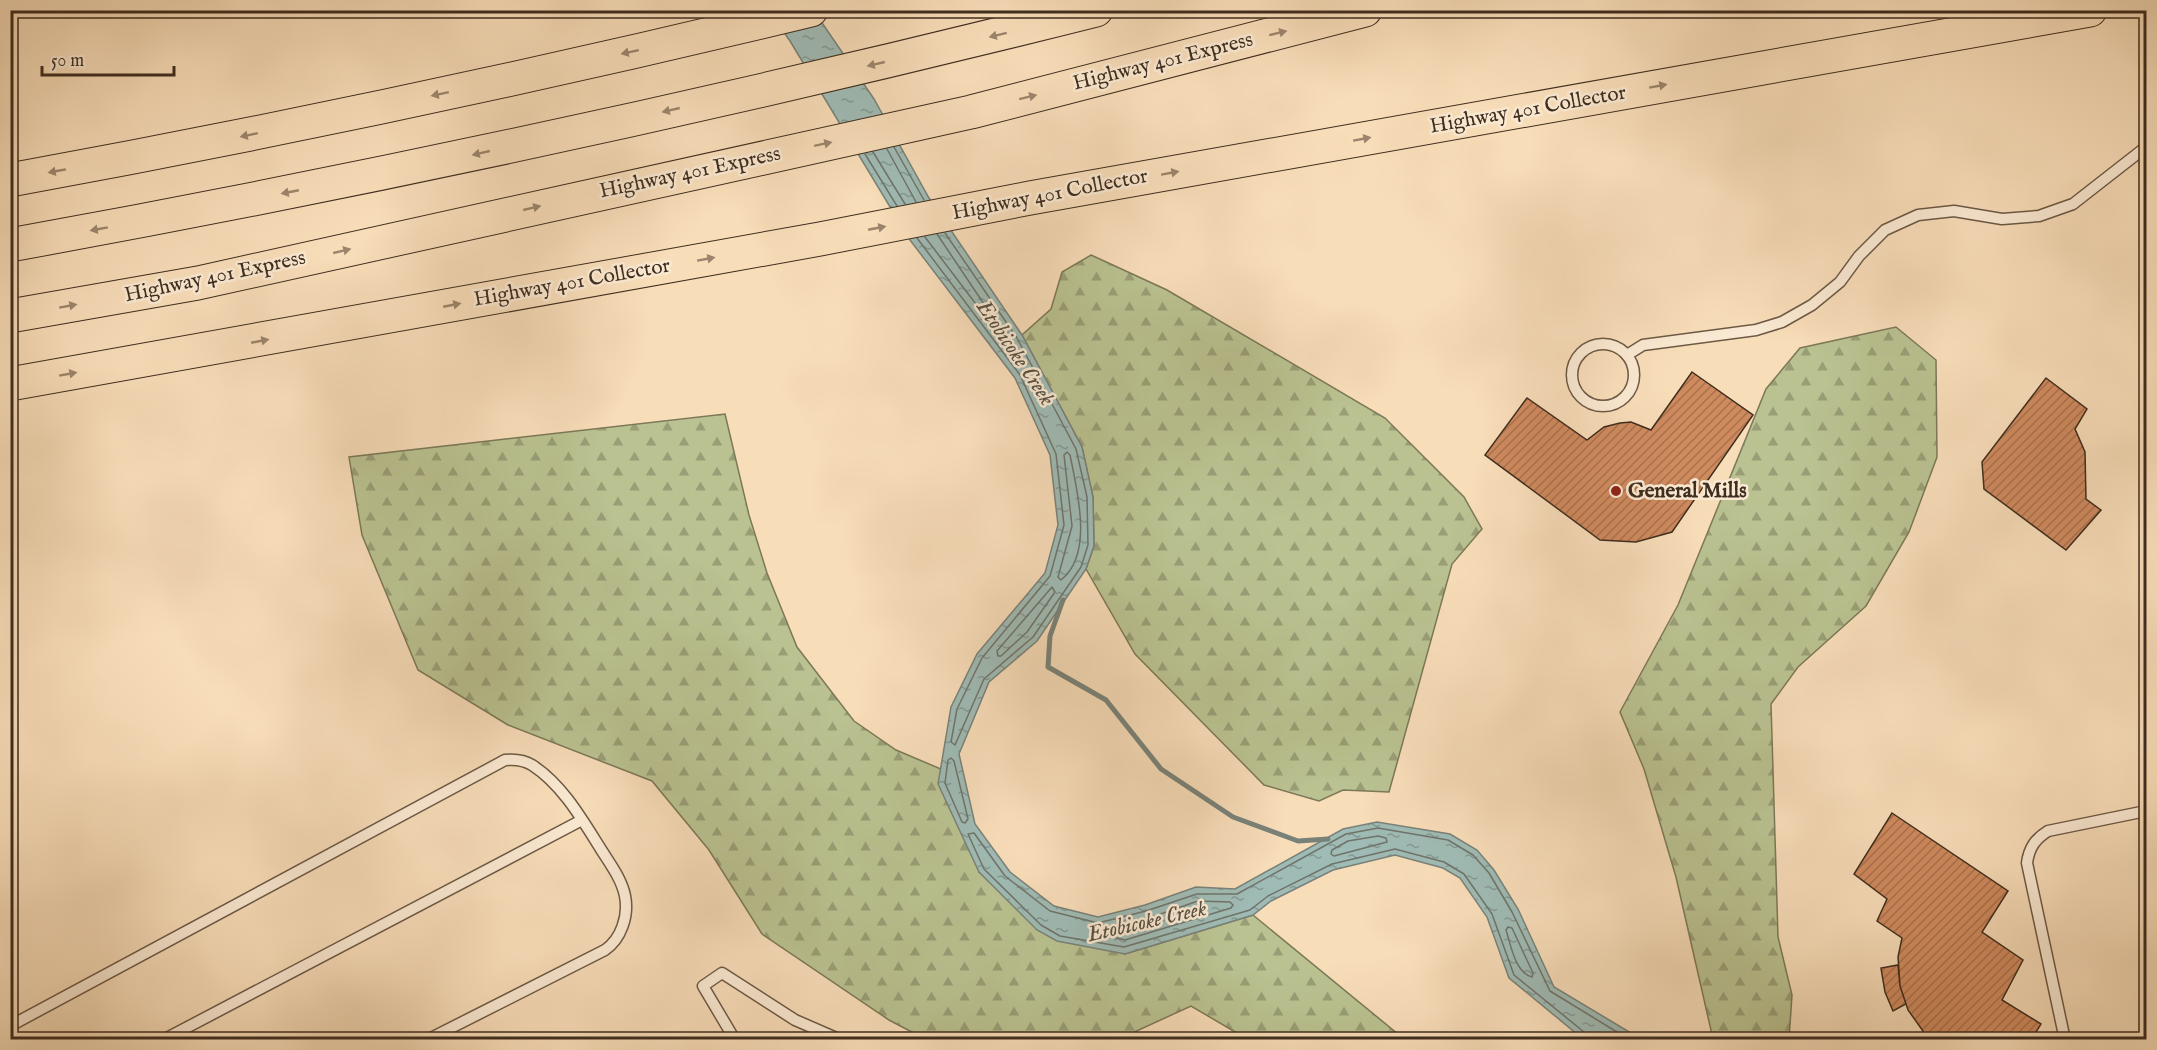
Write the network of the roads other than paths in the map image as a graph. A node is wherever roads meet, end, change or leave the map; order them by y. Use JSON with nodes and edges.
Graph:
{"nodes":[{"id":1,"x":811,"y":10,"type":"edge"},
{"id":2,"x":1096,"y":10,"type":"edge"},
{"id":3,"x":1365,"y":10,"type":"edge"},
{"id":4,"x":1973,"y":10,"type":"edge"},
{"id":5,"x":2090,"y":10,"type":"edge"},
{"id":6,"x":1770,"y":66,"type":"junction"},
{"id":7,"x":2146,"y":147,"type":"edge"},
{"id":8,"x":10,"y":180,"type":"edge"},
{"id":9,"x":10,"y":245,"type":"edge"},
{"id":10,"x":10,"y":316,"type":"edge"},
{"id":11,"x":1627,"y":355,"type":"junction"},
{"id":12,"x":10,"y":384,"type":"edge"},
{"id":13,"x":2146,"y":811,"type":"edge"},
{"id":14,"x":582,"y":820,"type":"junction"},
{"id":15,"x":10,"y":1026,"type":"edge"},
{"id":16,"x":163,"y":1040,"type":"edge"},
{"id":17,"x":427,"y":1040,"type":"edge"},
{"id":18,"x":735,"y":1040,"type":"edge"},
{"id":19,"x":840,"y":1040,"type":"edge"},
{"id":20,"x":2065,"y":1040,"type":"edge"}],
"edges":[{"from":1,"to":8,"type":"highway","one_way":true},
{"from":2,"to":9,"type":"highway","one_way":true},
{"from":10,"to":3,"type":"highway","name":"Highway 401 Express","one_way":true},
{"from":4,"to":6,"type":"highway"},
{"from":5,"to":6,"type":"highway","name":"Highway 401 Collector"},
{"from":12,"to":6,"type":"highway","name":"Highway 401 Collector","one_way":true},
{"from":7,"to":11,"type":"lane"},
{"from":11,"to":11,"type":"lane"},
{"from":13,"to":20,"type":"lane"},
{"from":14,"to":15,"type":"lane"},
{"from":14,"to":16,"type":"lane"},
{"from":14,"to":17,"type":"lane"},
{"from":18,"to":19,"type":"lane"}]}
